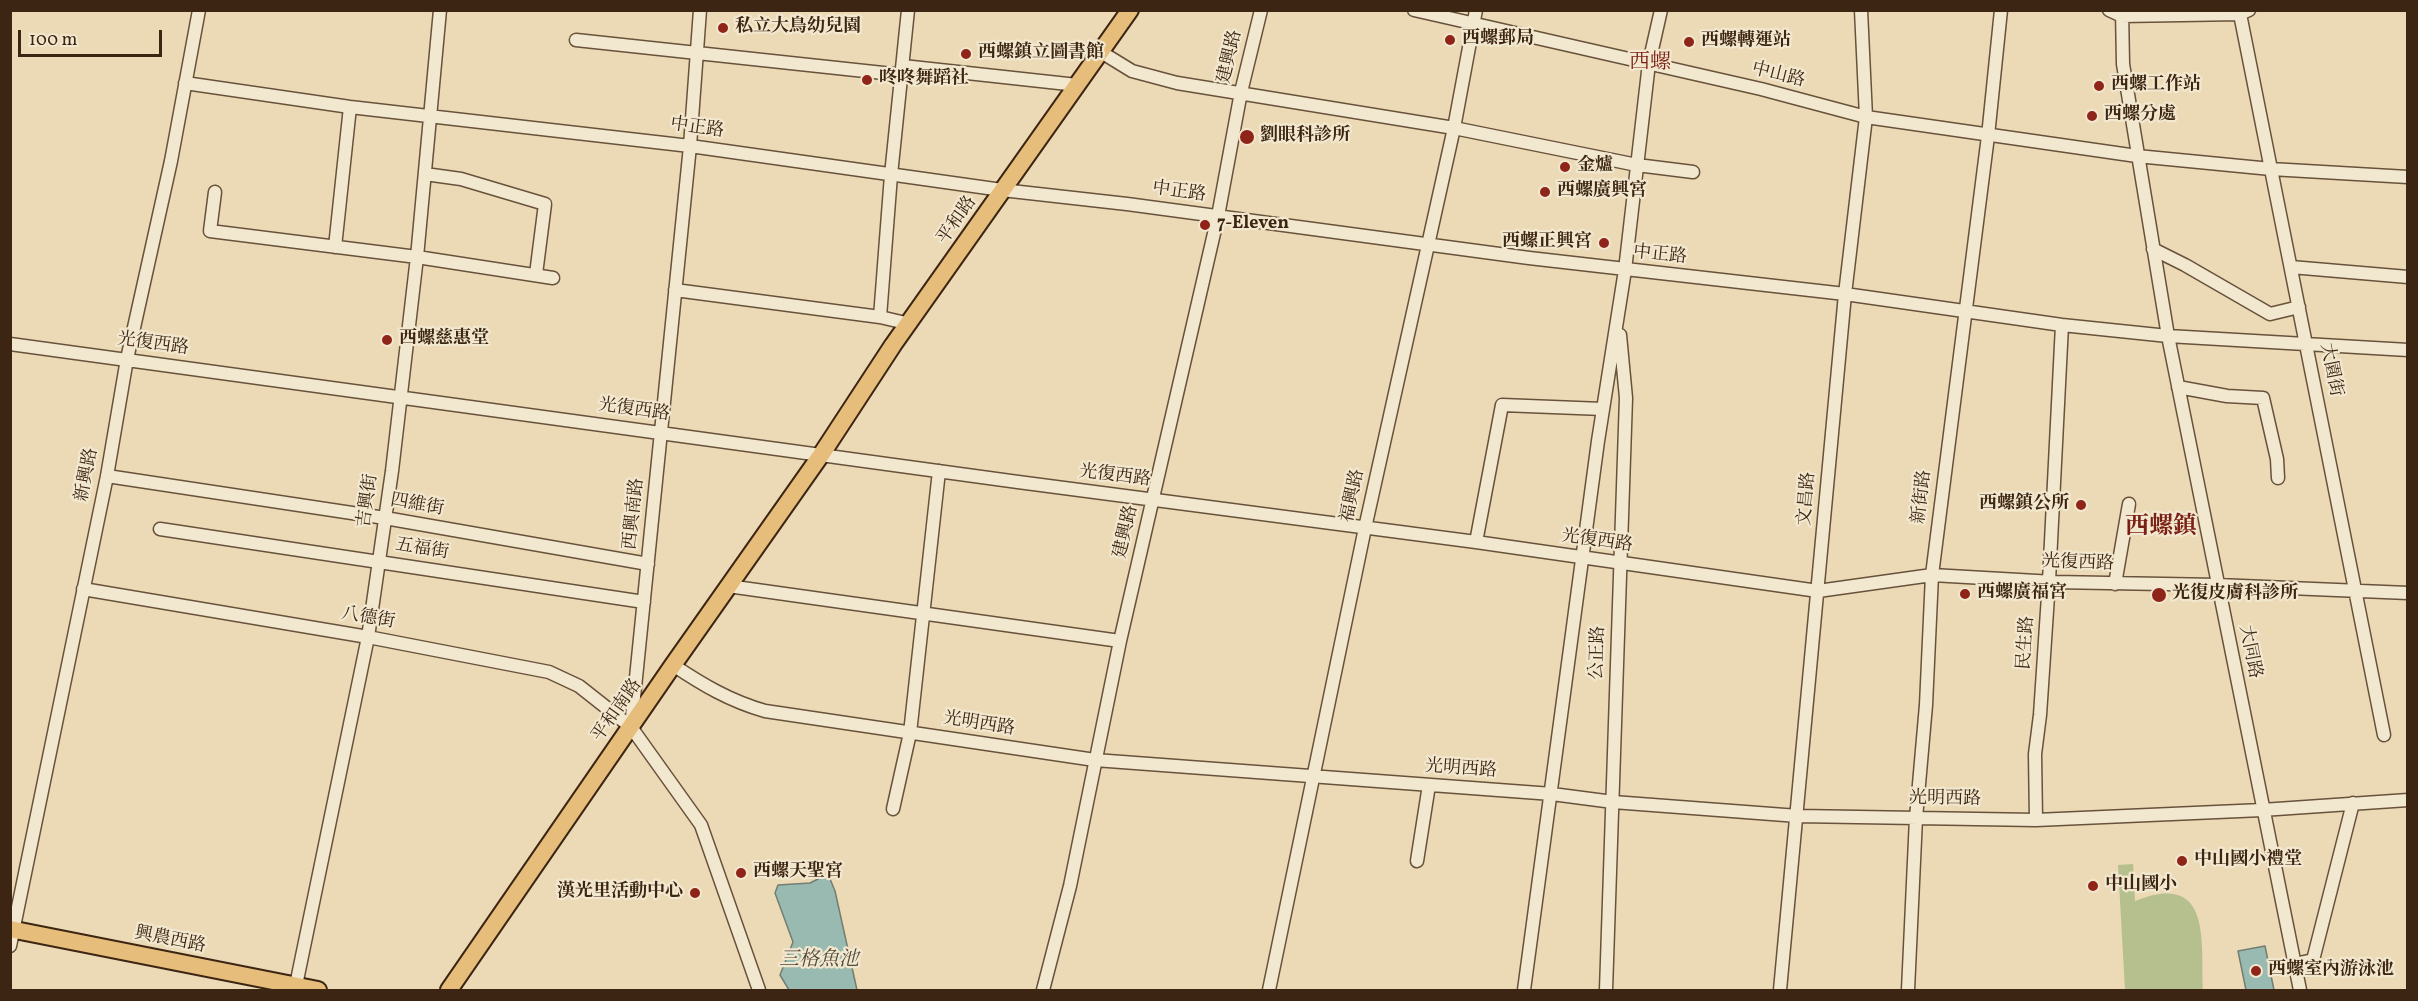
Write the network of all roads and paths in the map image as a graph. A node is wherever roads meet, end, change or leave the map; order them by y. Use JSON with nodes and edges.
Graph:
{"nodes":[{"id":1,"x":199,"y":10,"type":"edge"},
{"id":2,"x":440,"y":10,"type":"edge"},
{"id":3,"x":700,"y":10,"type":"edge"},
{"id":4,"x":908,"y":10,"type":"edge"},
{"id":5,"x":1130,"y":10,"type":"edge"},
{"id":6,"x":1261,"y":10,"type":"edge"},
{"id":7,"x":1414,"y":10,"type":"edge"},
{"id":8,"x":1476,"y":10,"type":"edge"},
{"id":9,"x":1661,"y":10,"type":"edge"},
{"id":10,"x":1861,"y":10,"type":"edge"},
{"id":11,"x":2001,"y":10,"type":"edge"},
{"id":12,"x":2109,"y":10,"type":"edge"},
{"id":13,"x":2244,"y":12,"type":"edge"},
{"id":14,"x":2122,"y":13,"type":"edge"},
{"id":15,"x":1473,"y":25,"type":"junction"},
{"id":16,"x":576,"y":40,"type":"dead end"},
{"id":17,"x":1101,"y":52,"type":"junction"},
{"id":18,"x":697,"y":53,"type":"junction"},
{"id":19,"x":1648,"y":63,"type":"junction"},
{"id":20,"x":902,"y":71,"type":"junction"},
{"id":21,"x":185,"y":83,"type":"junction"},
{"id":22,"x":1077,"y":85,"type":"junction"},
{"id":23,"x":1241,"y":92,"type":"junction"},
{"id":24,"x":350,"y":107,"type":"junction"},
{"id":25,"x":431,"y":115,"type":"junction"},
{"id":26,"x":1866,"y":117,"type":"junction"},
{"id":27,"x":1454,"y":128,"type":"junction"},
{"id":28,"x":1988,"y":136,"type":"junction"},
{"id":29,"x":690,"y":146,"type":"junction"},
{"id":30,"x":2137,"y":156,"type":"junction"},
{"id":31,"x":1637,"y":165,"type":"junction"},
{"id":32,"x":2271,"y":169,"type":"junction"},
{"id":33,"x":1693,"y":172,"type":"dead end"},
{"id":34,"x":425,"y":174,"type":"junction"},
{"id":35,"x":891,"y":175,"type":"junction"},
{"id":36,"x":2408,"y":177,"type":"edge"},
{"id":37,"x":1002,"y":190,"type":"junction"},
{"id":38,"x":215,"y":192,"type":"dead end"},
{"id":39,"x":1218,"y":216,"type":"junction"},
{"id":40,"x":1428,"y":245,"type":"junction"},
{"id":41,"x":335,"y":247,"type":"junction"},
{"id":42,"x":2153,"y":249,"type":"junction"},
{"id":43,"x":417,"y":257,"type":"junction"},
{"id":44,"x":2291,"y":267,"type":"junction"},
{"id":45,"x":1626,"y":270,"type":"junction"},
{"id":46,"x":536,"y":274,"type":"junction"},
{"id":47,"x":2408,"y":277,"type":"edge"},
{"id":48,"x":553,"y":278,"type":"dead end"},
{"id":49,"x":675,"y":290,"type":"junction"},
{"id":50,"x":1845,"y":294,"type":"junction"},
{"id":51,"x":2299,"y":307,"type":"junction"},
{"id":52,"x":1964,"y":310,"type":"junction"},
{"id":53,"x":1618,"y":316,"type":"junction"},
{"id":54,"x":880,"y":317,"type":"junction"},
{"id":55,"x":910,"y":324,"type":"junction"},
{"id":56,"x":2062,"y":326,"type":"junction"},
{"id":57,"x":2168,"y":336,"type":"junction"},
{"id":58,"x":10,"y":344,"type":"edge"},
{"id":59,"x":2307,"y":345,"type":"junction"},
{"id":60,"x":2408,"y":350,"type":"edge"},
{"id":61,"x":128,"y":360,"type":"junction"},
{"id":62,"x":2178,"y":387,"type":"junction"},
{"id":63,"x":399,"y":397,"type":"junction"},
{"id":64,"x":1603,"y":409,"type":"junction"},
{"id":65,"x":662,"y":434,"type":"junction"},
{"id":66,"x":821,"y":455,"type":"junction"},
{"id":67,"x":939,"y":471,"type":"junction"},
{"id":68,"x":107,"y":477,"type":"junction"},
{"id":69,"x":2278,"y":478,"type":"dead end"},
{"id":70,"x":1152,"y":500,"type":"junction"},
{"id":71,"x":2129,"y":504,"type":"dead end"},
{"id":72,"x":385,"y":518,"type":"junction"},
{"id":73,"x":1365,"y":528,"type":"junction"},
{"id":74,"x":160,"y":529,"type":"dead end"},
{"id":75,"x":1476,"y":542,"type":"junction"},
{"id":76,"x":1583,"y":558,"type":"junction"},
{"id":77,"x":378,"y":561,"type":"junction"},
{"id":78,"x":1619,"y":563,"type":"junction"},
{"id":79,"x":648,"y":564,"type":"junction"},
{"id":80,"x":1932,"y":575,"type":"junction"},
{"id":81,"x":2049,"y":582,"type":"junction"},
{"id":82,"x":2115,"y":584,"type":"junction"},
{"id":83,"x":2218,"y":585,"type":"junction"},
{"id":84,"x":728,"y":586,"type":"junction"},
{"id":85,"x":84,"y":589,"type":"junction"},
{"id":86,"x":1818,"y":591,"type":"junction"},
{"id":87,"x":2357,"y":591,"type":"junction"},
{"id":88,"x":2408,"y":594,"type":"edge"},
{"id":89,"x":644,"y":602,"type":"junction"},
{"id":90,"x":922,"y":614,"type":"junction"},
{"id":91,"x":368,"y":637,"type":"junction"},
{"id":92,"x":1120,"y":641,"type":"junction"},
{"id":93,"x":672,"y":665,"type":"junction"},
{"id":94,"x":631,"y":727,"type":"junction"},
{"id":95,"x":910,"y":733,"type":"junction"},
{"id":96,"x":2384,"y":735,"type":"dead end"},
{"id":97,"x":1095,"y":760,"type":"junction"},
{"id":98,"x":1314,"y":776,"type":"junction"},
{"id":99,"x":1429,"y":785,"type":"junction"},
{"id":100,"x":1552,"y":794,"type":"junction"},
{"id":101,"x":2408,"y":800,"type":"edge"},
{"id":102,"x":1613,"y":802,"type":"junction"},
{"id":103,"x":2353,"y":803,"type":"junction"},
{"id":104,"x":893,"y":809,"type":"dead end"},
{"id":105,"x":2262,"y":810,"type":"junction"},
{"id":106,"x":1798,"y":816,"type":"junction"},
{"id":107,"x":1916,"y":818,"type":"junction"},
{"id":108,"x":2036,"y":820,"type":"junction"},
{"id":109,"x":1417,"y":861,"type":"dead end"},
{"id":110,"x":12,"y":928,"type":"edge"},
{"id":111,"x":10,"y":946,"type":"edge"},
{"id":112,"x":2295,"y":964,"type":"junction"},
{"id":113,"x":296,"y":988,"type":"edge"},
{"id":114,"x":318,"y":990,"type":"edge"},
{"id":115,"x":449,"y":990,"type":"edge"},
{"id":116,"x":759,"y":990,"type":"edge"},
{"id":117,"x":1043,"y":990,"type":"edge"},
{"id":118,"x":1269,"y":990,"type":"edge"},
{"id":119,"x":1524,"y":990,"type":"edge"},
{"id":120,"x":1606,"y":990,"type":"edge"},
{"id":121,"x":1780,"y":990,"type":"edge"},
{"id":122,"x":1908,"y":990,"type":"edge"},
{"id":123,"x":2300,"y":990,"type":"edge"}],
"edges":[{"from":1,"to":21,"type":"street","name":"新興路"},
{"from":2,"to":25,"type":"street","name":"吉興街"},
{"from":3,"to":18,"type":"street","name":"西興南路"},
{"from":4,"to":20,"type":"street"},
{"from":5,"to":17,"type":"main road","name":"平和路"},
{"from":6,"to":23,"type":"street","name":"建興路"},
{"from":7,"to":15,"type":"street","name":"中山路"},
{"from":8,"to":15,"type":"street","name":"福興路"},
{"from":9,"to":19,"type":"street","name":"公正路"},
{"from":10,"to":26,"type":"street","name":"文昌路"},
{"from":11,"to":28,"type":"street","name":"新街路"},
{"from":12,"to":14,"type":"street"},
{"from":13,"to":14,"type":"street"},
{"from":13,"to":32,"type":"street","name":"大園街"},
{"from":14,"to":30,"type":"street","name":"大同路"},
{"from":15,"to":19,"type":"street","name":"中山路"},
{"from":15,"to":27,"type":"street","name":"福興路"},
{"from":16,"to":18,"type":"street"},
{"from":17,"to":22,"type":"main road","name":"平和路"},
{"from":17,"to":23,"type":"street"},
{"from":18,"to":20,"type":"street"},
{"from":18,"to":29,"type":"street","name":"西興南路"},
{"from":19,"to":26,"type":"street","name":"中山路"},
{"from":19,"to":31,"type":"street","name":"公正路"},
{"from":20,"to":22,"type":"street"},
{"from":20,"to":35,"type":"street"},
{"from":21,"to":24,"type":"street","name":"中正路"},
{"from":21,"to":61,"type":"street","name":"新興路"},
{"from":22,"to":37,"type":"main road","name":"平和路"},
{"from":23,"to":27,"type":"street"},
{"from":23,"to":39,"type":"street","name":"建興路"},
{"from":24,"to":25,"type":"street","name":"中正路"},
{"from":24,"to":41,"type":"street"},
{"from":25,"to":29,"type":"street","name":"中正路"},
{"from":25,"to":34,"type":"street","name":"吉興街"},
{"from":26,"to":28,"type":"street","name":"中山路"},
{"from":26,"to":50,"type":"street","name":"文昌路"},
{"from":27,"to":31,"type":"street"},
{"from":27,"to":40,"type":"street","name":"福興路"},
{"from":28,"to":30,"type":"street","name":"中山路"},
{"from":28,"to":52,"type":"street","name":"新街路"},
{"from":29,"to":35,"type":"street","name":"中正路"},
{"from":29,"to":49,"type":"street","name":"西興南路"},
{"from":30,"to":32,"type":"street","name":"中山路"},
{"from":30,"to":42,"type":"street","name":"大同路"},
{"from":31,"to":33,"type":"street"},
{"from":31,"to":45,"type":"street","name":"公正路"},
{"from":32,"to":36,"type":"street","name":"中山路"},
{"from":32,"to":44,"type":"street","name":"大園街"},
{"from":34,"to":43,"type":"street","name":"吉興街"},
{"from":34,"to":46,"type":"street"},
{"from":35,"to":37,"type":"street","name":"中正路"},
{"from":35,"to":54,"type":"street"},
{"from":37,"to":39,"type":"street","name":"中正路"},
{"from":37,"to":55,"type":"main road","name":"平和路"},
{"from":38,"to":41,"type":"street"},
{"from":39,"to":40,"type":"street","name":"中正路"},
{"from":39,"to":70,"type":"street","name":"建興路"},
{"from":40,"to":45,"type":"street","name":"中正路"},
{"from":40,"to":73,"type":"street","name":"福興路"},
{"from":41,"to":43,"type":"street"},
{"from":42,"to":51,"type":"street"},
{"from":42,"to":57,"type":"street","name":"大同路"},
{"from":43,"to":46,"type":"street"},
{"from":43,"to":63,"type":"street","name":"吉興街"},
{"from":44,"to":47,"type":"street"},
{"from":44,"to":51,"type":"street","name":"大園街"},
{"from":45,"to":50,"type":"street","name":"中正路"},
{"from":45,"to":53,"type":"street","name":"公正路"},
{"from":46,"to":48,"type":"street"},
{"from":49,"to":54,"type":"street"},
{"from":49,"to":65,"type":"street","name":"西興南路"},
{"from":50,"to":52,"type":"street","name":"中正路"},
{"from":50,"to":86,"type":"street","name":"文昌路"},
{"from":51,"to":59,"type":"street","name":"大園街"},
{"from":52,"to":56,"type":"street","name":"中正路"},
{"from":52,"to":80,"type":"street","name":"新街路"},
{"from":53,"to":64,"type":"street","name":"公正路"},
{"from":53,"to":78,"type":"street","name":"公正路"},
{"from":54,"to":55,"type":"street"},
{"from":55,"to":66,"type":"main road","name":"平和路"},
{"from":56,"to":57,"type":"street","name":"中正路"},
{"from":56,"to":81,"type":"street","name":"民生路"},
{"from":57,"to":59,"type":"street","name":"中正路"},
{"from":57,"to":62,"type":"street","name":"大同路"},
{"from":58,"to":61,"type":"street","name":"光復西路"},
{"from":59,"to":60,"type":"street","name":"中正路"},
{"from":59,"to":87,"type":"street","name":"大園街"},
{"from":61,"to":63,"type":"street","name":"光復西路"},
{"from":61,"to":68,"type":"street","name":"新興路"},
{"from":62,"to":69,"type":"street"},
{"from":62,"to":83,"type":"street","name":"大同路"},
{"from":63,"to":65,"type":"street","name":"光復西路"},
{"from":63,"to":72,"type":"street","name":"吉興街"},
{"from":64,"to":75,"type":"street"},
{"from":64,"to":76,"type":"street","name":"公正路"},
{"from":65,"to":66,"type":"street","name":"光復西路"},
{"from":65,"to":79,"type":"street","name":"西興南路"},
{"from":66,"to":67,"type":"street","name":"光復西路"},
{"from":66,"to":84,"type":"main road","name":"平和南路"},
{"from":67,"to":70,"type":"street","name":"光復西路"},
{"from":67,"to":90,"type":"street"},
{"from":68,"to":72,"type":"street","name":"四維街"},
{"from":68,"to":85,"type":"street","name":"新興路"},
{"from":70,"to":73,"type":"street","name":"光復西路"},
{"from":70,"to":92,"type":"street","name":"建興路"},
{"from":71,"to":82,"type":"street"},
{"from":72,"to":77,"type":"street","name":"吉興街"},
{"from":72,"to":79,"type":"street","name":"四維街"},
{"from":73,"to":75,"type":"street","name":"光復西路"},
{"from":73,"to":98,"type":"street","name":"福興路"},
{"from":74,"to":77,"type":"street","name":"五福街"},
{"from":75,"to":76,"type":"street","name":"光復西路"},
{"from":76,"to":78,"type":"street","name":"光復西路"},
{"from":76,"to":100,"type":"street","name":"公正路"},
{"from":77,"to":89,"type":"street","name":"五福街"},
{"from":77,"to":91,"type":"street","name":"吉興街"},
{"from":78,"to":86,"type":"street","name":"光復西路"},
{"from":78,"to":102,"type":"street","name":"公正路"},
{"from":79,"to":89,"type":"street","name":"西興南路"},
{"from":80,"to":81,"type":"street","name":"光復西路"},
{"from":80,"to":86,"type":"street","name":"光復西路"},
{"from":80,"to":107,"type":"street","name":"新街路"},
{"from":81,"to":82,"type":"street","name":"光復西路"},
{"from":81,"to":108,"type":"street","name":"民生路"},
{"from":82,"to":83,"type":"street","name":"光復西路"},
{"from":83,"to":87,"type":"street","name":"光復西路"},
{"from":83,"to":105,"type":"street","name":"大同路"},
{"from":84,"to":90,"type":"street"},
{"from":84,"to":93,"type":"main road","name":"平和南路"},
{"from":85,"to":91,"type":"street","name":"八德街"},
{"from":85,"to":110,"type":"street","name":"新興路"},
{"from":86,"to":106,"type":"street","name":"文昌路"},
{"from":87,"to":88,"type":"street","name":"光復西路"},
{"from":87,"to":96,"type":"street","name":"大園街"},
{"from":89,"to":94,"type":"street","name":"西興南路"},
{"from":90,"to":92,"type":"street"},
{"from":90,"to":95,"type":"street"},
{"from":91,"to":94,"type":"street","name":"八德街"},
{"from":91,"to":113,"type":"street","name":"吉興街"},
{"from":92,"to":97,"type":"street","name":"建興路"},
{"from":93,"to":94,"type":"main road","name":"平和南路"},
{"from":93,"to":95,"type":"street","name":"光明西路"},
{"from":94,"to":115,"type":"main road","name":"平和南路"},
{"from":94,"to":116,"type":"street"},
{"from":95,"to":97,"type":"street","name":"光明西路"},
{"from":95,"to":104,"type":"street"},
{"from":97,"to":98,"type":"street","name":"光明西路"},
{"from":97,"to":117,"type":"street","name":"建興路"},
{"from":98,"to":99,"type":"street","name":"光明西路"},
{"from":98,"to":118,"type":"street","name":"福興路"},
{"from":99,"to":100,"type":"street","name":"光明西路"},
{"from":99,"to":109,"type":"street"},
{"from":100,"to":102,"type":"street","name":"光明西路"},
{"from":100,"to":119,"type":"street","name":"公正路"},
{"from":101,"to":103,"type":"street","name":"光明西路"},
{"from":102,"to":106,"type":"street","name":"光明西路"},
{"from":102,"to":120,"type":"street","name":"公正路"},
{"from":103,"to":105,"type":"street","name":"光明西路"},
{"from":103,"to":112,"type":"street"},
{"from":105,"to":108,"type":"street","name":"光明西路"},
{"from":105,"to":112,"type":"street","name":"大同路"},
{"from":106,"to":107,"type":"street","name":"光明西路"},
{"from":106,"to":121,"type":"street","name":"文昌路"},
{"from":107,"to":108,"type":"street","name":"光明西路"},
{"from":107,"to":122,"type":"street","name":"新街路"},
{"from":110,"to":111,"type":"street","name":"新興路"},
{"from":110,"to":113,"type":"main road","name":"興農西路"},
{"from":112,"to":123,"type":"street","name":"大同路"},
{"from":113,"to":114,"type":"main road","name":"興農西路"}]}
